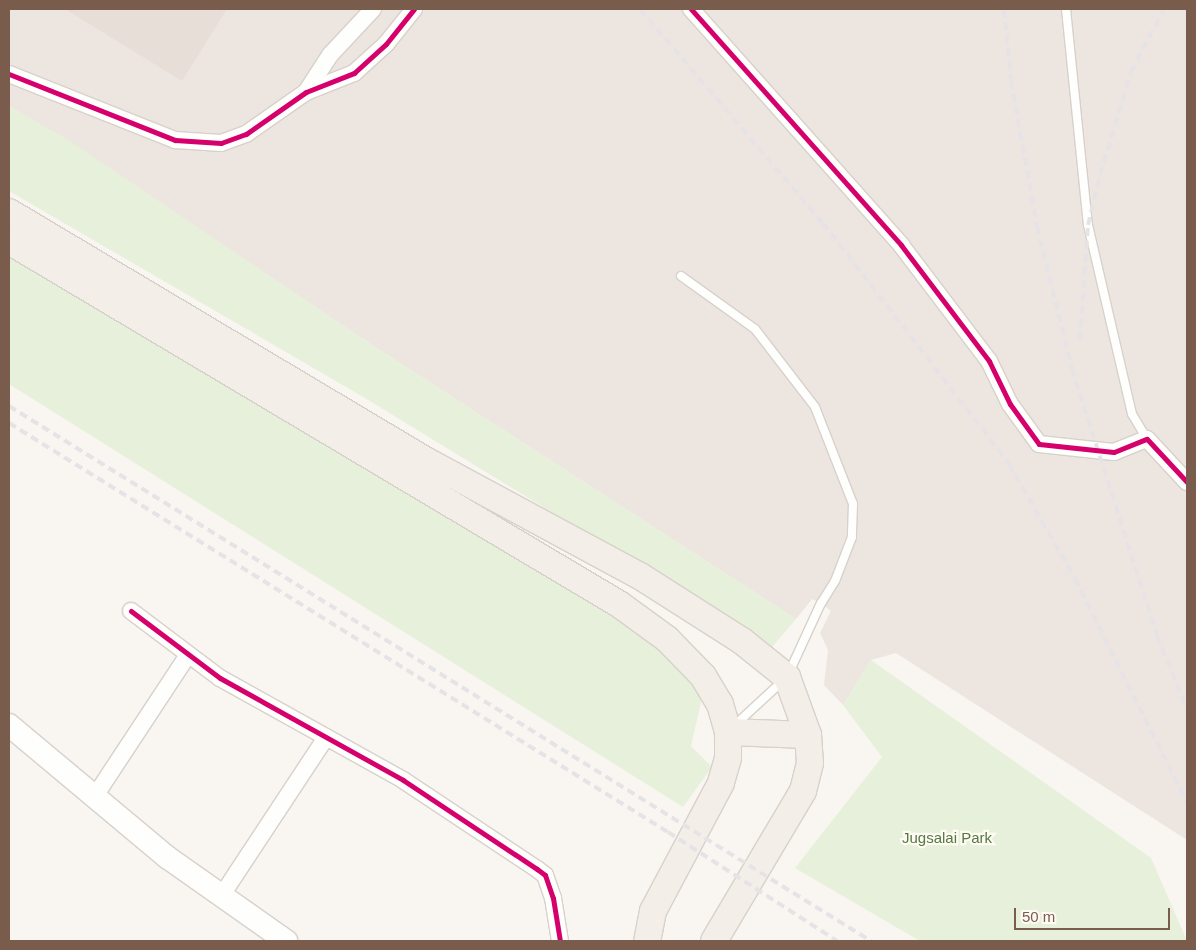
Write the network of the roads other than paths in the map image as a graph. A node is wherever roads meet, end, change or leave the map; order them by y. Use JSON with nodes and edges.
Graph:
{"nodes":[{"id":1,"x":373,"y":9,"type":"edge"},
{"id":2,"x":414,"y":9,"type":"edge"},
{"id":3,"x":691,"y":9,"type":"edge"},
{"id":4,"x":1066,"y":9,"type":"edge"},
{"id":5,"x":9,"y":74,"type":"edge"},
{"id":6,"x":306,"y":92,"type":"junction"},
{"id":7,"x":9,"y":212,"type":"edge"},
{"id":8,"x":9,"y":241,"type":"edge"},
{"id":9,"x":681,"y":276,"type":"dead end"},
{"id":10,"x":1147,"y":439,"type":"junction"},
{"id":11,"x":1187,"y":482,"type":"edge"},
{"id":12,"x":131,"y":611,"type":"dead end"},
{"id":13,"x":188,"y":655,"type":"junction"},
{"id":14,"x":787,"y":677,"type":"junction"},
{"id":15,"x":9,"y":724,"type":"edge"},
{"id":16,"x":728,"y":732,"type":"junction"},
{"id":17,"x":808,"y":735,"type":"junction"},
{"id":18,"x":326,"y":737,"type":"junction"},
{"id":19,"x":96,"y":796,"type":"junction"},
{"id":20,"x":222,"y":896,"type":"junction"},
{"id":21,"x":286,"y":941,"type":"edge"},
{"id":22,"x":560,"y":941,"type":"edge"},
{"id":23,"x":647,"y":941,"type":"edge"},
{"id":24,"x":714,"y":941,"type":"edge"}],
"edges":[{"from":1,"to":6,"type":"street"},
{"from":2,"to":6,"type":"street"},
{"from":3,"to":10,"type":"street"},
{"from":4,"to":10,"type":"lane"},
{"from":5,"to":6,"type":"street"},
{"from":7,"to":14,"type":"main road"},
{"from":8,"to":16,"type":"main road"},
{"from":9,"to":14,"type":"lane"},
{"from":10,"to":11,"type":"street"},
{"from":12,"to":13,"type":"street"},
{"from":13,"to":18,"type":"street"},
{"from":13,"to":19,"type":"street"},
{"from":14,"to":16,"type":"lane"},
{"from":14,"to":17,"type":"main road"},
{"from":15,"to":19,"type":"street"},
{"from":16,"to":17,"type":"main road"},
{"from":16,"to":23,"type":"main road"},
{"from":17,"to":24,"type":"main road"},
{"from":18,"to":20,"type":"street"},
{"from":18,"to":22,"type":"street"},
{"from":19,"to":20,"type":"street"},
{"from":20,"to":21,"type":"street"}]}
